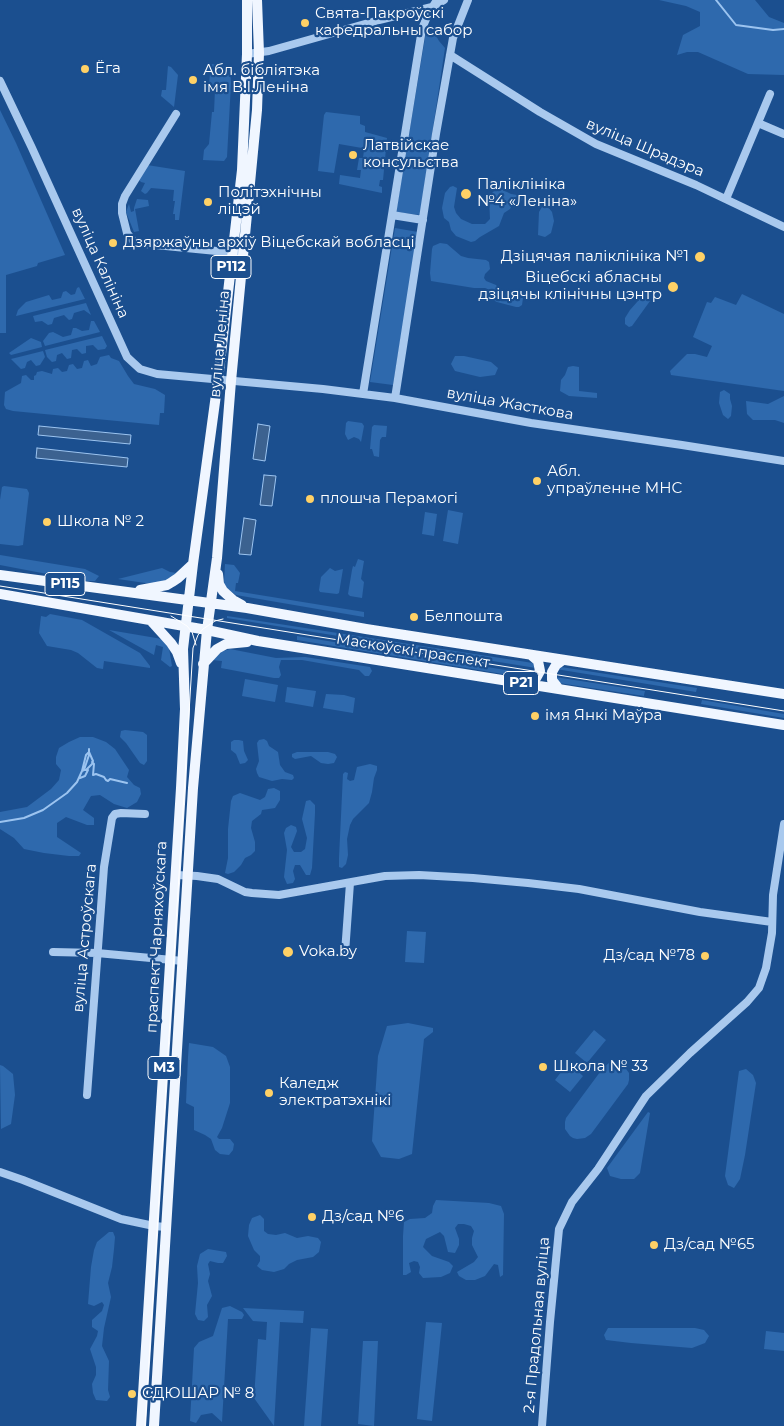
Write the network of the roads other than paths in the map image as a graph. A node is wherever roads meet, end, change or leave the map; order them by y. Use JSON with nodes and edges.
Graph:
{"nodes":[{"id":1,"x":247,"y":0,"type":"edge"},
{"id":2,"x":257,"y":0,"type":"edge"},
{"id":3,"x":437,"y":0,"type":"edge"},
{"id":4,"x":444,"y":0,"type":"edge"},
{"id":5,"x":468,"y":0,"type":"edge"},
{"id":6,"x":432,"y":7,"type":"junction"},
{"id":7,"x":259,"y":53,"type":"junction"},
{"id":8,"x":247,"y":54,"type":"junction"},
{"id":9,"x":450,"y":55,"type":"junction"},
{"id":10,"x":0,"y":81,"type":"edge"},
{"id":11,"x":770,"y":94,"type":"dead end"},
{"id":12,"x":176,"y":114,"type":"dead end"},
{"id":13,"x":758,"y":123,"type":"junction"},
{"id":14,"x":784,"y":134,"type":"edge"},
{"id":15,"x":726,"y":199,"type":"junction"},
{"id":16,"x":392,"y":215,"type":"junction"},
{"id":17,"x":423,"y":220,"type":"junction"},
{"id":18,"x":784,"y":227,"type":"edge"},
{"id":19,"x":238,"y":253,"type":"junction"},
{"id":20,"x":218,"y":380,"type":"junction"},
{"id":21,"x":231,"y":381,"type":"junction"},
{"id":22,"x":363,"y":394,"type":"junction"},
{"id":23,"x":395,"y":398,"type":"junction"},
{"id":24,"x":784,"y":461,"type":"edge"},
{"id":25,"x":217,"y":558,"type":"junction"},
{"id":26,"x":193,"y":564,"type":"junction"},
{"id":27,"x":0,"y":575,"type":"edge"},
{"id":28,"x":129,"y":592,"type":"junction"},
{"id":29,"x":0,"y":594,"type":"edge"},
{"id":30,"x":189,"y":600,"type":"junction"},
{"id":31,"x":210,"y":603,"type":"junction"},
{"id":32,"x":247,"y":608,"type":"junction"},
{"id":33,"x":152,"y":622,"type":"junction"},
{"id":34,"x":186,"y":628,"type":"junction"},
{"id":35,"x":206,"y":630,"type":"junction"},
{"id":36,"x":258,"y":641,"type":"junction"},
{"id":37,"x":531,"y":655,"type":"junction"},
{"id":38,"x":563,"y":660,"type":"junction"},
{"id":39,"x":203,"y":664,"type":"junction"},
{"id":40,"x":183,"y":669,"type":"junction"},
{"id":41,"x":525,"y":684,"type":"junction"},
{"id":42,"x":558,"y":689,"type":"junction"},
{"id":43,"x":784,"y":694,"type":"edge"},
{"id":44,"x":784,"y":725,"type":"edge"},
{"id":45,"x":145,"y":814,"type":"dead end"},
{"id":46,"x":784,"y":824,"type":"edge"},
{"id":47,"x":176,"y":875,"type":"junction"},
{"id":48,"x":187,"y":875,"type":"junction"},
{"id":49,"x":350,"y":883,"type":"junction"},
{"id":50,"x":772,"y":922,"type":"junction"},
{"id":51,"x":53,"y":952,"type":"dead end"},
{"id":52,"x":97,"y":953,"type":"junction"},
{"id":53,"x":345,"y":953,"type":"dead end"},
{"id":54,"x":171,"y":960,"type":"junction"},
{"id":55,"x":182,"y":961,"type":"junction"},
{"id":56,"x":87,"y":1095,"type":"dead end"},
{"id":57,"x":0,"y":1172,"type":"edge"},
{"id":58,"x":154,"y":1226,"type":"junction"},
{"id":59,"x":166,"y":1227,"type":"junction"},
{"id":60,"x":141,"y":1426,"type":"edge"},
{"id":61,"x":154,"y":1426,"type":"edge"},
{"id":62,"x":542,"y":1426,"type":"edge"}],
"edges":[{"from":1,"to":8,"type":"main road","name":"вуліца Леніна","number":"Р112"},
{"from":2,"to":7,"type":"main road","name":"вуліца Леніна","number":"Р112"},
{"from":3,"to":6,"type":"street"},
{"from":4,"to":6,"type":"street"},
{"from":5,"to":9,"type":"street"},
{"from":6,"to":7,"type":"street"},
{"from":6,"to":16,"type":"street"},
{"from":7,"to":8,"type":"street"},
{"from":7,"to":19,"type":"main road","name":"вуліца Леніна","number":"Р112"},
{"from":8,"to":19,"type":"main road","name":"вуліца Леніна","number":"Р112"},
{"from":9,"to":15,"type":"street","name":"вуліца Шрадэра"},
{"from":9,"to":17,"type":"street"},
{"from":10,"to":20,"type":"street","name":"вуліца Калініна"},
{"from":11,"to":13,"type":"street"},
{"from":12,"to":19,"type":"street"},
{"from":13,"to":14,"type":"street"},
{"from":13,"to":15,"type":"street"},
{"from":15,"to":18,"type":"street","name":"вуліца Шрадэра"},
{"from":16,"to":17,"type":"street"},
{"from":16,"to":22,"type":"street"},
{"from":17,"to":23,"type":"street"},
{"from":19,"to":20,"type":"main road","name":"вуліца Леніна","number":"Р112"},
{"from":19,"to":21,"type":"main road","name":"вуліца Леніна","number":"Р112"},
{"from":20,"to":21,"type":"street","name":"вуліца Калініна"},
{"from":20,"to":26,"type":"main road","name":"вуліца Леніна","number":"Р112"},
{"from":21,"to":22,"type":"street","name":"вуліца Жасткова"},
{"from":21,"to":25,"type":"main road","name":"вуліца Леніна","number":"Р112"},
{"from":22,"to":23,"type":"street","name":"вуліца Жасткова"},
{"from":23,"to":24,"type":"street","name":"вуліца Жасткова"},
{"from":25,"to":31,"type":"main road","name":"вуліца Леніна","number":"Р112"},
{"from":25,"to":32,"type":"main road"},
{"from":26,"to":28,"type":"main road"},
{"from":26,"to":30,"type":"main road","name":"вуліца Леніна","number":"Р112"},
{"from":27,"to":28,"type":"main road","number":"Р115"},
{"from":28,"to":30,"type":"main road","number":"Р115"},
{"from":29,"to":33,"type":"main road","number":"Р115"},
{"from":30,"to":31,"type":"main road","number":"Р21"},
{"from":30,"to":34,"type":"main road","name":"праспект Чарняхоўскага","number":"Р112"},
{"from":31,"to":32,"type":"main road","name":"Маскоўскі праспект","number":"Р21"},
{"from":31,"to":35,"type":"main road","name":"вуліца Леніна","number":"Р112"},
{"from":32,"to":37,"type":"main road","name":"Маскоўскі праспект","number":"Р21"},
{"from":33,"to":34,"type":"main road","number":"Р115"},
{"from":33,"to":40,"type":"main road"},
{"from":34,"to":35,"type":"main road","name":"Маскоўскі праспект","number":"Р21"},
{"from":34,"to":40,"type":"main road","name":"праспект Чарняхоўскага","number":"М3"},
{"from":35,"to":36,"type":"main road","name":"Маскоўскі праспект","number":"Р21"},
{"from":35,"to":39,"type":"main road","name":"праспект Чарняхоўскага","number":"М3"},
{"from":36,"to":39,"type":"main road"},
{"from":36,"to":41,"type":"main road","name":"Маскоўскі праспект","number":"Р21"},
{"from":37,"to":38,"type":"main road","name":"Маскоўскі праспект","number":"Р21"},
{"from":37,"to":41,"type":"main road"},
{"from":38,"to":42,"type":"main road"},
{"from":38,"to":43,"type":"main road","name":"Маскоўскі праспект","number":"Р21"},
{"from":39,"to":48,"type":"main road","name":"праспект Чарняхоўскага","number":"М3"},
{"from":40,"to":47,"type":"main road","name":"праспект Чарняхоўскага","number":"М3"},
{"from":41,"to":42,"type":"main road","name":"Маскоўскі праспект","number":"Р21"},
{"from":42,"to":44,"type":"main road","name":"Маскоўскі праспект","number":"Р21"},
{"from":45,"to":52,"type":"street","name":"вуліца Астроўскага"},
{"from":46,"to":50,"type":"street","name":"2-я Прадольная вуліца"},
{"from":47,"to":48,"type":"street"},
{"from":47,"to":54,"type":"main road","name":"праспект Чарняхоўскага","number":"М3"},
{"from":48,"to":49,"type":"street"},
{"from":48,"to":55,"type":"main road","name":"праспект Чарняхоўскага","number":"М3"},
{"from":49,"to":50,"type":"street"},
{"from":49,"to":53,"type":"street"},
{"from":50,"to":62,"type":"street","name":"2-я Прадольная вуліца"},
{"from":51,"to":52,"type":"street"},
{"from":52,"to":54,"type":"street"},
{"from":52,"to":56,"type":"street","name":"вуліца Астроўскага"},
{"from":54,"to":55,"type":"street"},
{"from":54,"to":58,"type":"main road","name":"праспект Чарняхоўскага","number":"М3"},
{"from":55,"to":59,"type":"main road","name":"праспект Чарняхоўскага","number":"М3"},
{"from":57,"to":58,"type":"street"},
{"from":58,"to":59,"type":"street"},
{"from":58,"to":60,"type":"main road","name":"праспект Чарняхоўскага","number":"М3"},
{"from":59,"to":61,"type":"main road","name":"праспект Чарняхоўскага","number":"М3"}]}
